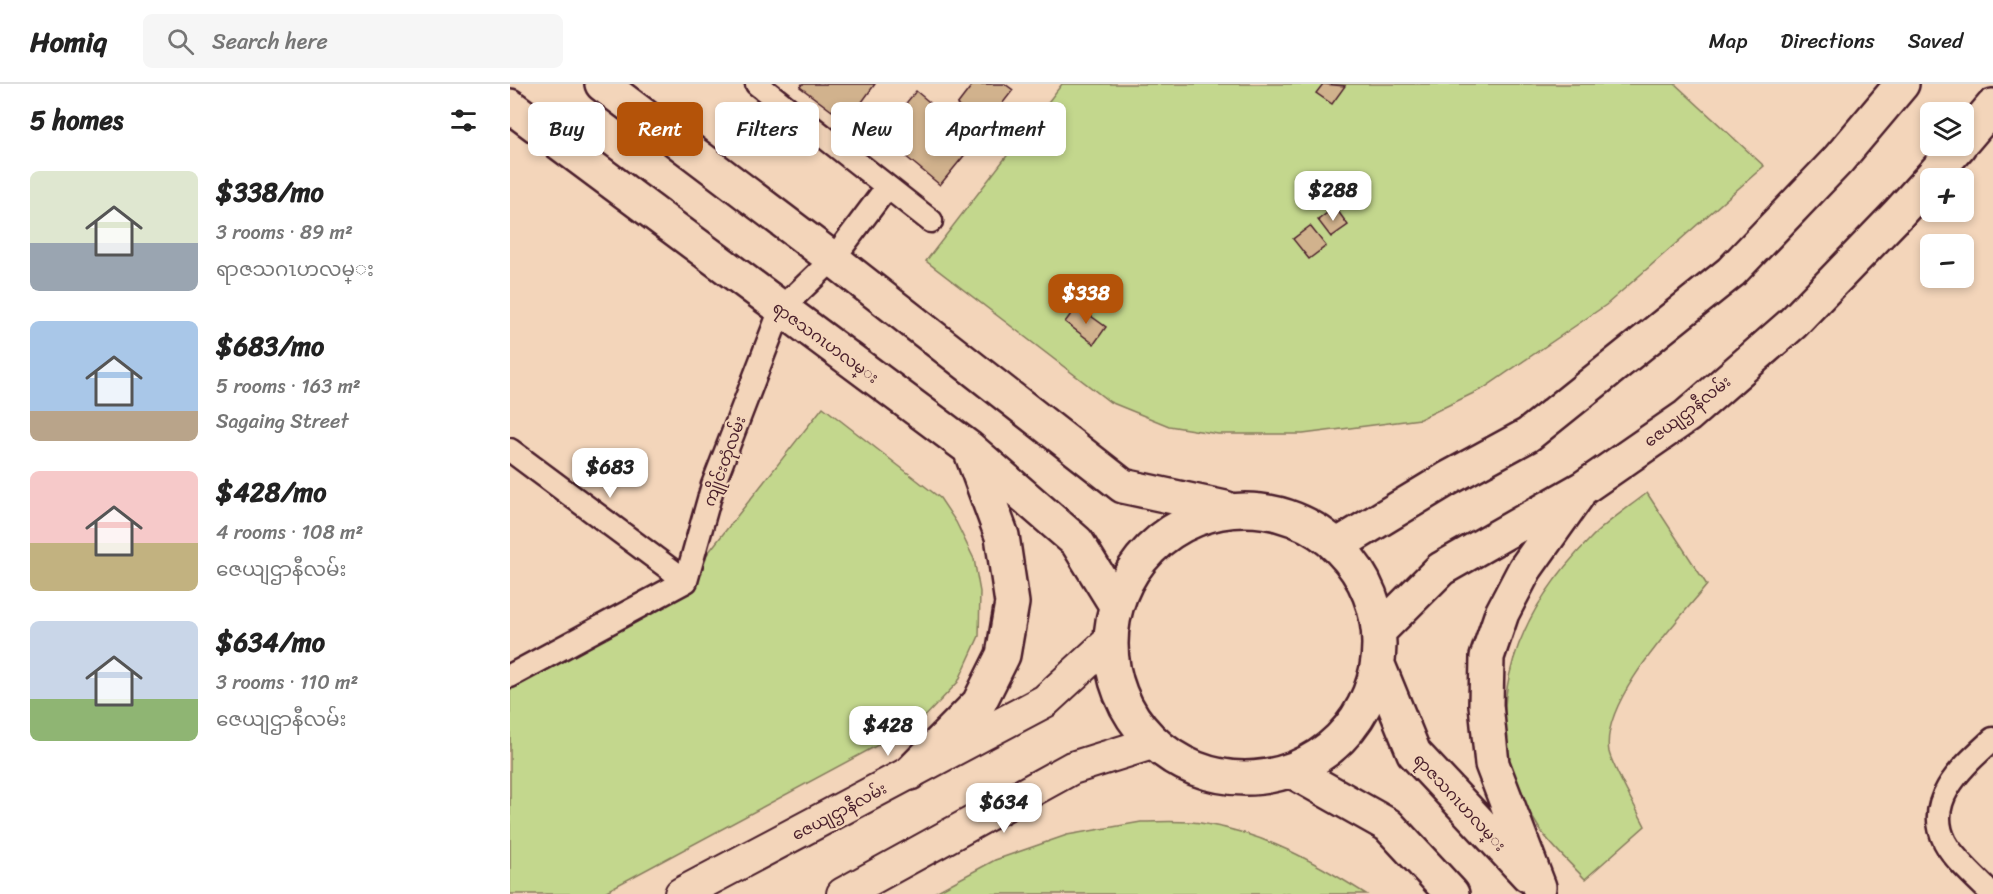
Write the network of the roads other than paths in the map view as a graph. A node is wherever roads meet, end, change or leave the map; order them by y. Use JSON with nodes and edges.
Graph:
{"nodes":[{"id":1,"x":602,"y":84,"type":"edge"},
{"id":2,"x":757,"y":84,"type":"edge"},
{"id":3,"x":1902,"y":84,"type":"edge"},
{"id":4,"x":510,"y":106,"type":"edge"},
{"id":5,"x":1993,"y":106,"type":"edge"},
{"id":6,"x":1974,"y":128,"type":"edge"},
{"id":7,"x":1950,"y":156,"type":"edge"},
{"id":8,"x":887,"y":187,"type":"junction"},
{"id":9,"x":931,"y":221,"type":"dead end"},
{"id":10,"x":833,"y":259,"type":"junction"},
{"id":11,"x":781,"y":309,"type":"junction"},
{"id":12,"x":969,"y":447,"type":"junction"},
{"id":13,"x":510,"y":450,"type":"edge"},
{"id":14,"x":1583,"y":488,"type":"junction"},
{"id":15,"x":1233,"y":509,"type":"junction"},
{"id":16,"x":1338,"y":545,"type":"junction"},
{"id":17,"x":686,"y":581,"type":"junction"},
{"id":18,"x":1116,"y":605,"type":"junction"},
{"id":19,"x":1379,"y":631,"type":"junction"},
{"id":20,"x":1110,"y":641,"type":"junction"},
{"id":21,"x":1378,"y":665,"type":"junction"},
{"id":22,"x":510,"y":676,"type":"edge"},
{"id":23,"x":1993,"y":739,"type":"edge"},
{"id":24,"x":1152,"y":743,"type":"junction"},
{"id":25,"x":1292,"y":771,"type":"junction"},
{"id":26,"x":910,"y":773,"type":"junction"},
{"id":27,"x":1542,"y":891,"type":"edge"},
{"id":28,"x":681,"y":894,"type":"edge"},
{"id":29,"x":843,"y":894,"type":"edge"},
{"id":30,"x":1452,"y":894,"type":"edge"},
{"id":31,"x":1992,"y":894,"type":"edge"}],
"edges":[{"from":1,"to":10,"type":"main road"},
{"from":2,"to":8,"type":"street"},
{"from":3,"to":16,"type":"main road"},
{"from":4,"to":11,"type":"main road","name":"ရာဇသဂၤဟလမ္း"},
{"from":5,"to":6,"type":"main road"},
{"from":7,"to":14,"type":"main road","name":"ဇေယျဌာနီလမ်း"},
{"from":8,"to":9,"type":"street"},
{"from":8,"to":10,"type":"street","name":"ကျိုင်းတုံလမ်း"},
{"from":10,"to":11,"type":"street","name":"ကျိုင်းတုံလမ်း"},
{"from":10,"to":15,"type":"main road"},
{"from":11,"to":12,"type":"main road","name":"ရာဇသဂၤဟလမ္း"},
{"from":11,"to":17,"type":"street","name":"ကျိုင်းတုံလမ်း"},
{"from":12,"to":18,"type":"main road","name":"ရာဇသဂၤဟလမ္း"},
{"from":12,"to":26,"type":"main road"},
{"from":13,"to":17,"type":"street"},
{"from":14,"to":19,"type":"main road","name":"ဇေယျဌာနီလမ်း"},
{"from":14,"to":27,"type":"main road"},
{"from":15,"to":16,"type":"main road"},
{"from":15,"to":18,"type":"main road"},
{"from":16,"to":19,"type":"main road"},
{"from":17,"to":22,"type":"street"},
{"from":18,"to":20,"type":"main road"},
{"from":19,"to":21,"type":"main road"},
{"from":20,"to":24,"type":"main road"},
{"from":20,"to":26,"type":"main road","name":"ဇေယျဌာနီလမ်း"},
{"from":21,"to":25,"type":"main road"},
{"from":21,"to":27,"type":"main road","name":"ရာဇသဂၤဟလမ္း"},
{"from":23,"to":31,"type":"street"},
{"from":24,"to":25,"type":"main road"},
{"from":24,"to":29,"type":"main road"},
{"from":25,"to":30,"type":"main road"},
{"from":26,"to":28,"type":"main road","name":"ဇေယျဌာနီလမ်း"}]}
